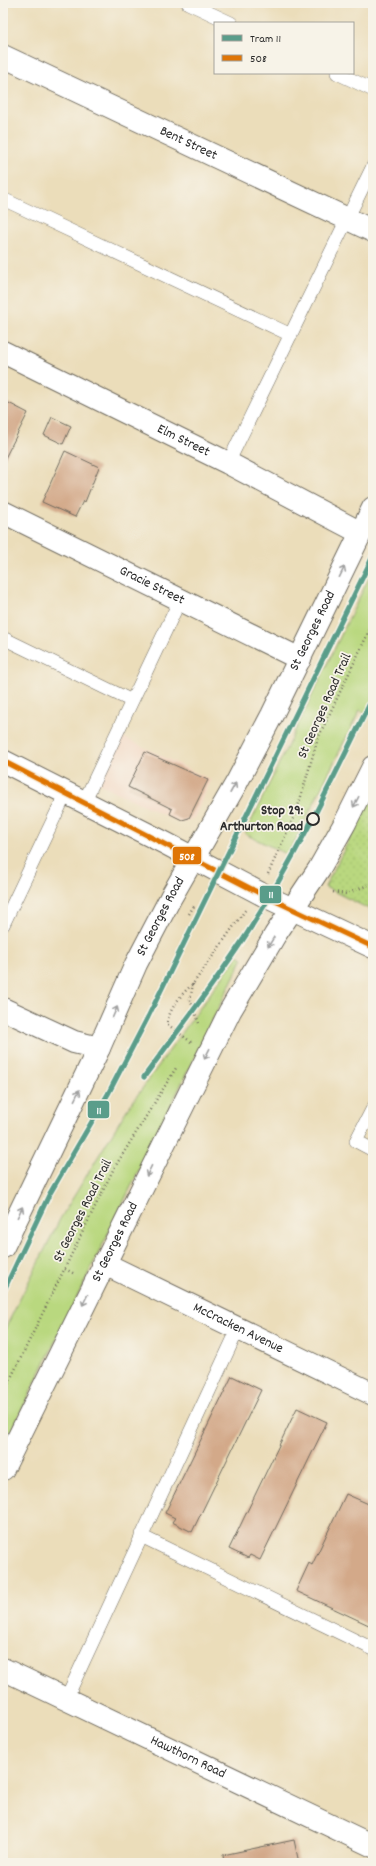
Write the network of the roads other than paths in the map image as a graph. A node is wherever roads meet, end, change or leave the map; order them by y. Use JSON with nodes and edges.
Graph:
{"nodes":[{"id":1,"x":188,"y":3,"type":"edge"},
{"id":2,"x":229,"y":22,"type":"edge"},
{"id":3,"x":3,"y":56,"type":"edge"},
{"id":4,"x":339,"y":74,"type":"edge"},
{"id":5,"x":373,"y":90,"type":"edge"},
{"id":6,"x":373,"y":166,"type":"edge"},
{"id":7,"x":3,"y":199,"type":"edge"},
{"id":8,"x":347,"y":218,"type":"junction"},
{"id":9,"x":373,"y":231,"type":"edge"},
{"id":10,"x":291,"y":335,"type":"junction"},
{"id":11,"x":3,"y":352,"type":"edge"},
{"id":12,"x":228,"y":463,"type":"junction"},
{"id":13,"x":373,"y":508,"type":"edge"},
{"id":14,"x":3,"y":512,"type":"edge"},
{"id":15,"x":361,"y":532,"type":"junction"},
{"id":16,"x":180,"y":600,"type":"junction"},
{"id":17,"x":3,"y":638,"type":"edge"},
{"id":18,"x":300,"y":659,"type":"junction"},
{"id":19,"x":132,"y":701,"type":"junction"},
{"id":20,"x":3,"y":761,"type":"edge"},
{"id":21,"x":373,"y":767,"type":"edge"},
{"id":22,"x":75,"y":797,"type":"junction"},
{"id":23,"x":194,"y":858,"type":"junction"},
{"id":24,"x":293,"y":909,"type":"junction"},
{"id":25,"x":3,"y":925,"type":"edge"},
{"id":26,"x":373,"y":947,"type":"edge"},
{"id":27,"x":3,"y":1009,"type":"edge"},
{"id":28,"x":99,"y":1048,"type":"junction"},
{"id":29,"x":373,"y":1108,"type":"edge"},
{"id":30,"x":373,"y":1150,"type":"edge"},
{"id":31,"x":3,"y":1247,"type":"edge"},
{"id":32,"x":103,"y":1264,"type":"junction"},
{"id":33,"x":238,"y":1329,"type":"junction"},
{"id":34,"x":373,"y":1394,"type":"edge"},
{"id":35,"x":3,"y":1468,"type":"edge"},
{"id":36,"x":142,"y":1536,"type":"junction"},
{"id":37,"x":373,"y":1649,"type":"edge"},
{"id":38,"x":3,"y":1669,"type":"edge"},
{"id":39,"x":66,"y":1699,"type":"junction"},
{"id":40,"x":373,"y":1846,"type":"edge"}],
"edges":[{"from":1,"to":2,"type":"lane"},
{"from":3,"to":8,"type":"main road","name":"Bent Street"},
{"from":4,"to":5,"type":"lane"},
{"from":6,"to":8,"type":"lane"},
{"from":7,"to":10,"type":"lane"},
{"from":8,"to":9,"type":"main road","name":"Bent Street"},
{"from":8,"to":10,"type":"lane"},
{"from":10,"to":12,"type":"lane"},
{"from":11,"to":12,"type":"main road","name":"Elm Street"},
{"from":12,"to":15,"type":"main road","name":"Elm Street"},
{"from":13,"to":15,"type":"main road","name":"St Georges Road"},
{"from":14,"to":16,"type":"main road","name":"Gracie Street"},
{"from":18,"to":15,"type":"main road","name":"St Georges Road","one_way":true},
{"from":16,"to":18,"type":"main road","name":"Gracie Street"},
{"from":16,"to":19,"type":"lane"},
{"from":17,"to":19,"type":"lane"},
{"from":23,"to":18,"type":"main road","name":"St Georges Road","one_way":true},
{"from":19,"to":22,"type":"lane"},
{"from":20,"to":22,"type":"main road"},
{"from":21,"to":24,"type":"main road","name":"St Georges Road","one_way":true},
{"from":22,"to":23,"type":"main road"},
{"from":22,"to":25,"type":"lane"},
{"from":23,"to":24,"type":"main road"},
{"from":28,"to":23,"type":"main road","name":"St Georges Road","one_way":true},
{"from":24,"to":26,"type":"main road"},
{"from":24,"to":32,"type":"main road","name":"St Georges Road","one_way":true},
{"from":27,"to":28,"type":"main road"},
{"from":31,"to":28,"type":"main road","name":"St Georges Road","one_way":true},
{"from":29,"to":30,"type":"lane"},
{"from":32,"to":33,"type":"main road","name":"McCracken Avenue"},
{"from":32,"to":35,"type":"main road","name":"St Georges Road","one_way":true},
{"from":33,"to":34,"type":"main road","name":"McCracken Avenue"},
{"from":33,"to":36,"type":"lane"},
{"from":36,"to":37,"type":"lane"},
{"from":36,"to":39,"type":"lane"},
{"from":38,"to":39,"type":"main road","name":"Hawthorn Road"},
{"from":39,"to":40,"type":"main road","name":"Hawthorn Road"}]}
